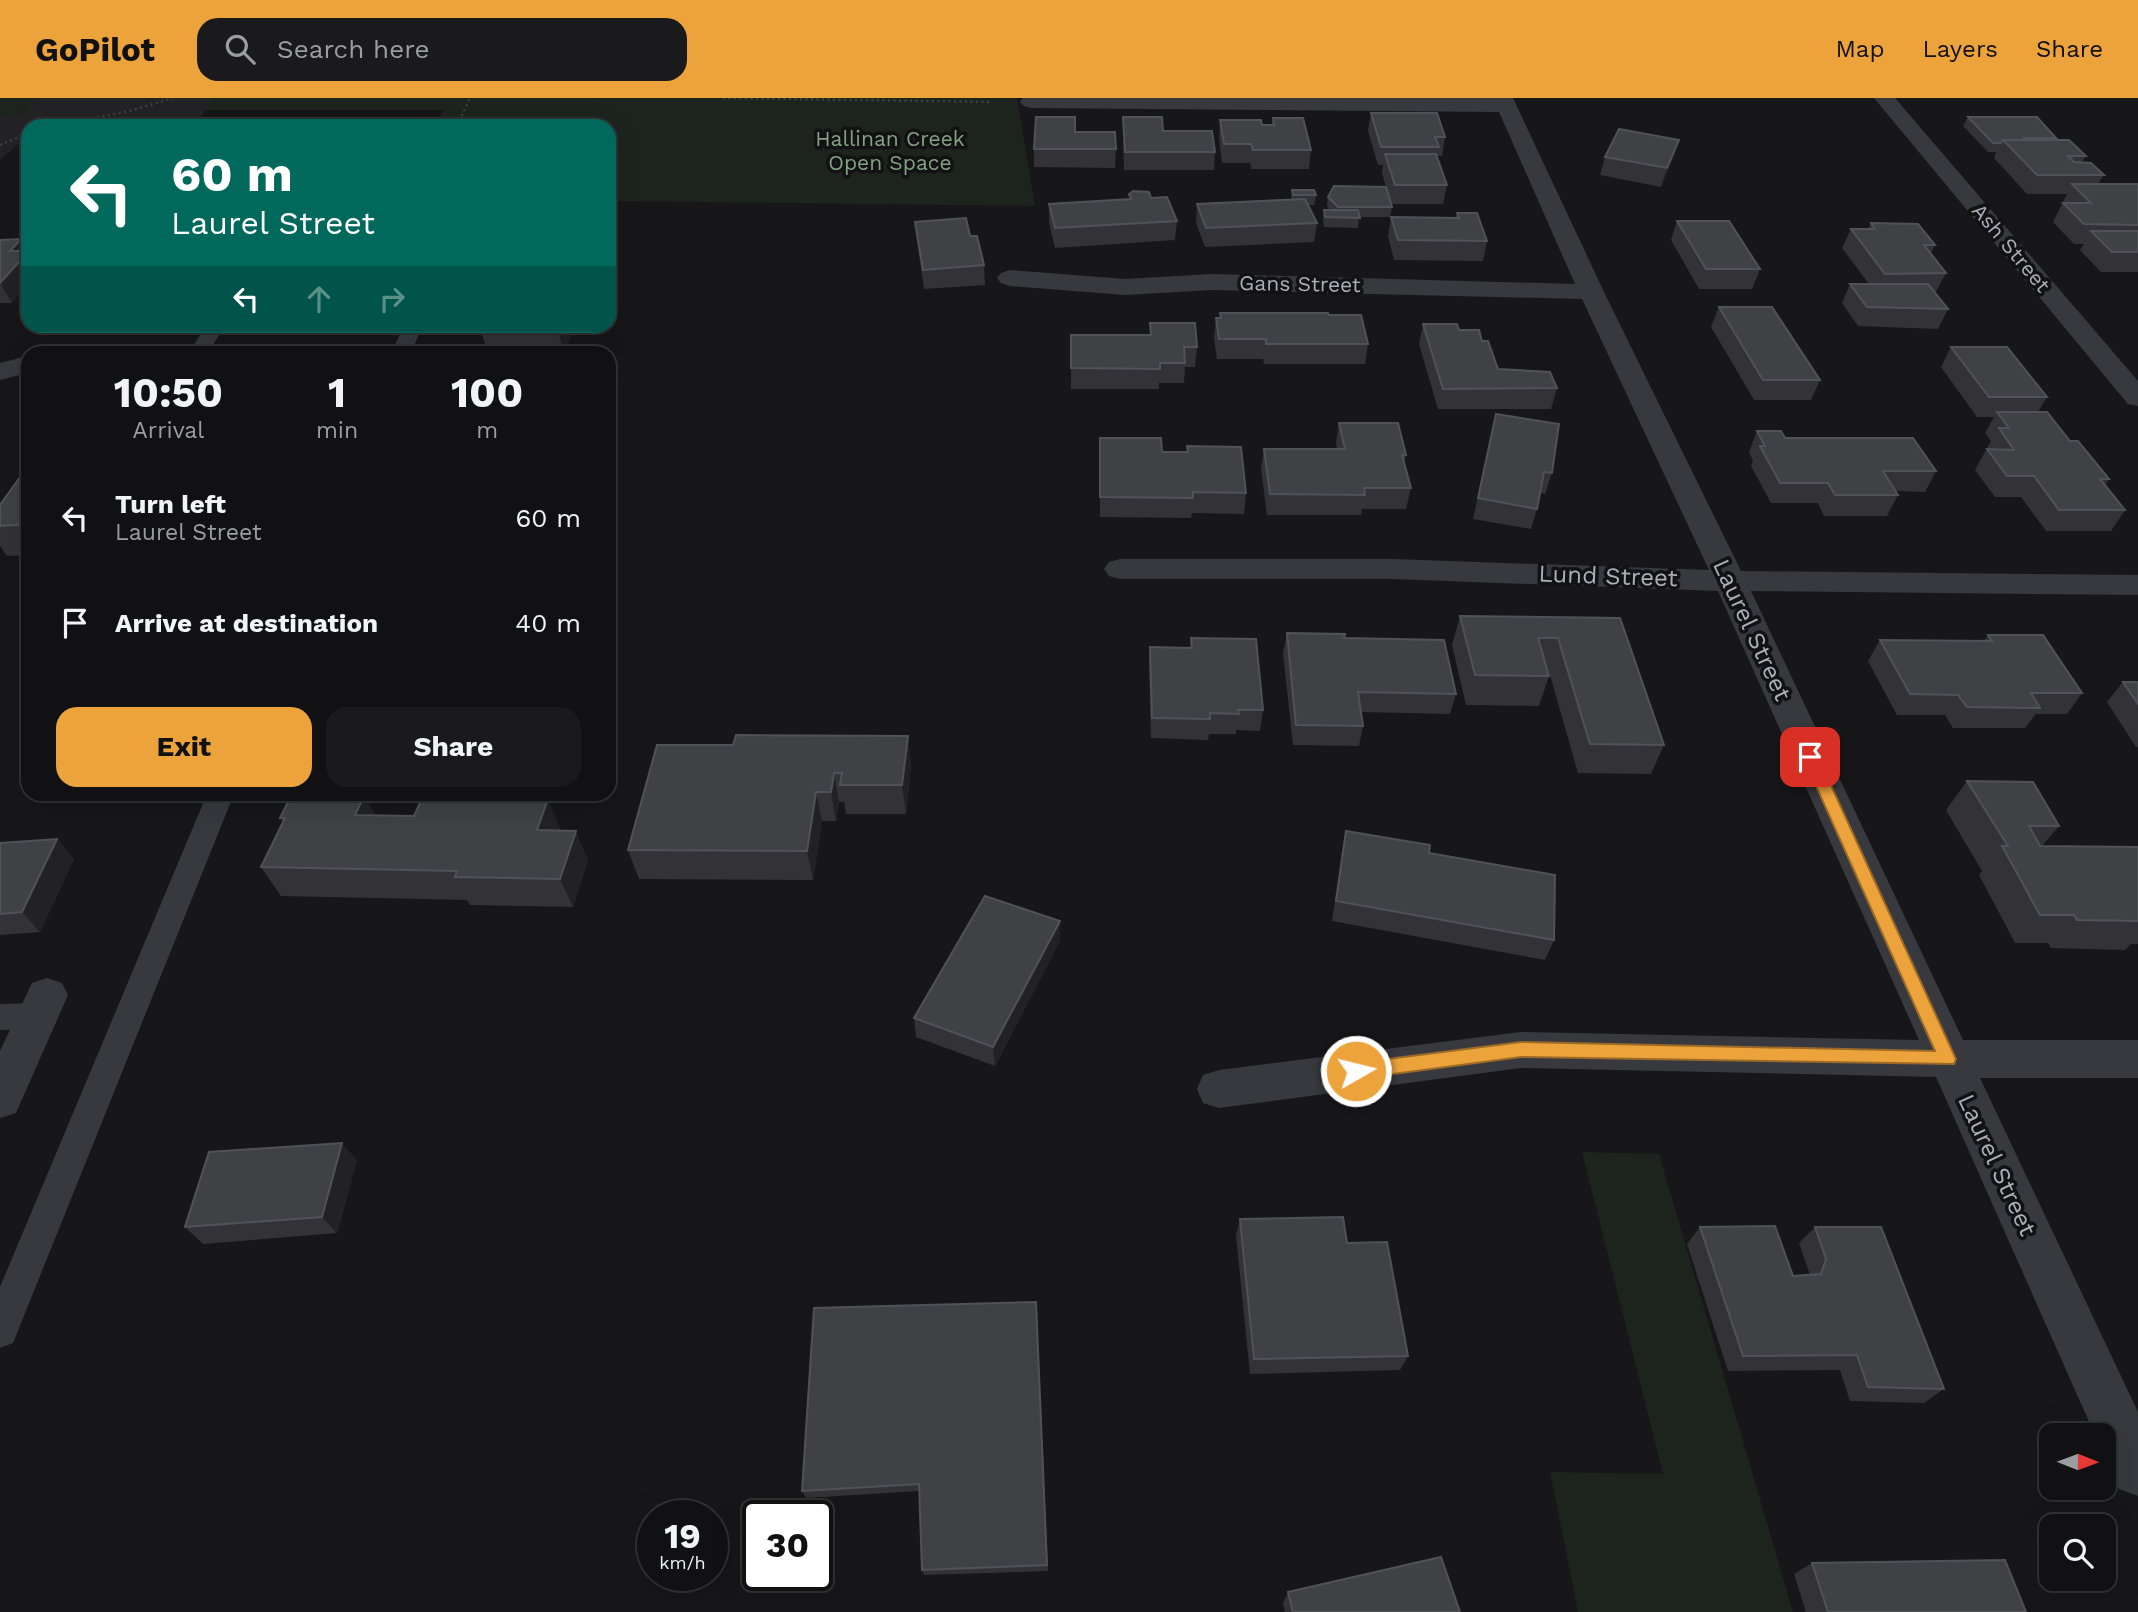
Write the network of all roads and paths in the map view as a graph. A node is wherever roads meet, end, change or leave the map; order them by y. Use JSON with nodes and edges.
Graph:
{"nodes":[{"id":1,"x":173,"y":98,"type":"edge"},
{"id":2,"x":470,"y":98,"type":"edge"},
{"id":3,"x":723,"y":98,"type":"edge"},
{"id":4,"x":1884,"y":98,"type":"edge"},
{"id":5,"x":1031,"y":102,"type":"joint"},
{"id":6,"x":1505,"y":102,"type":"edge"},
{"id":7,"x":89,"y":119,"type":"edge"},
{"id":8,"x":460,"y":119,"type":"edge"},
{"id":9,"x":21,"y":136,"type":"edge"},
{"id":10,"x":0,"y":145,"type":"edge"},
{"id":11,"x":1010,"y":278,"type":"dead end"},
{"id":12,"x":1591,"y":292,"type":"junction"},
{"id":13,"x":21,"y":366,"type":"edge"},
{"id":14,"x":0,"y":372,"type":"edge"},
{"id":15,"x":2138,"y":398,"type":"edge"},
{"id":16,"x":1120,"y":569,"type":"dead end"},
{"id":17,"x":1730,"y":580,"type":"junction"},
{"id":18,"x":2138,"y":585,"type":"edge"},
{"id":19,"x":218,"y":801,"type":"edge"},
{"id":20,"x":28,"y":1009,"type":"edge"},
{"id":21,"x":1947,"y":1059,"type":"junction"},
{"id":22,"x":2138,"y":1059,"type":"edge"},
{"id":23,"x":1219,"y":1089,"type":"dead end"},
{"id":24,"x":0,"y":1099,"type":"edge"},
{"id":25,"x":0,"y":1330,"type":"edge"},
{"id":26,"x":2138,"y":1470,"type":"edge"}],
"edges":[{"from":1,"to":7,"type":"path"},
{"from":2,"to":8,"type":"path"},
{"from":3,"to":5,"type":"path"},
{"from":4,"to":15,"type":"street","name":"Ash Street"},
{"from":5,"to":6,"type":"street"},
{"from":6,"to":12,"type":"street","name":"Laurel Street"},
{"from":9,"to":10,"type":"path"},
{"from":11,"to":12,"type":"street","name":"Gans Street"},
{"from":12,"to":17,"type":"street","name":"Laurel Street"},
{"from":13,"to":14,"type":"street"},
{"from":16,"to":17,"type":"street","name":"Lund Street"},
{"from":17,"to":18,"type":"street","name":"Lund Street"},
{"from":17,"to":21,"type":"street","name":"Laurel Street"},
{"from":19,"to":25,"type":"lane"},
{"from":20,"to":24,"type":"street"},
{"from":21,"to":22,"type":"street"},
{"from":21,"to":23,"type":"street"},
{"from":21,"to":26,"type":"street","name":"Laurel Street"}]}
